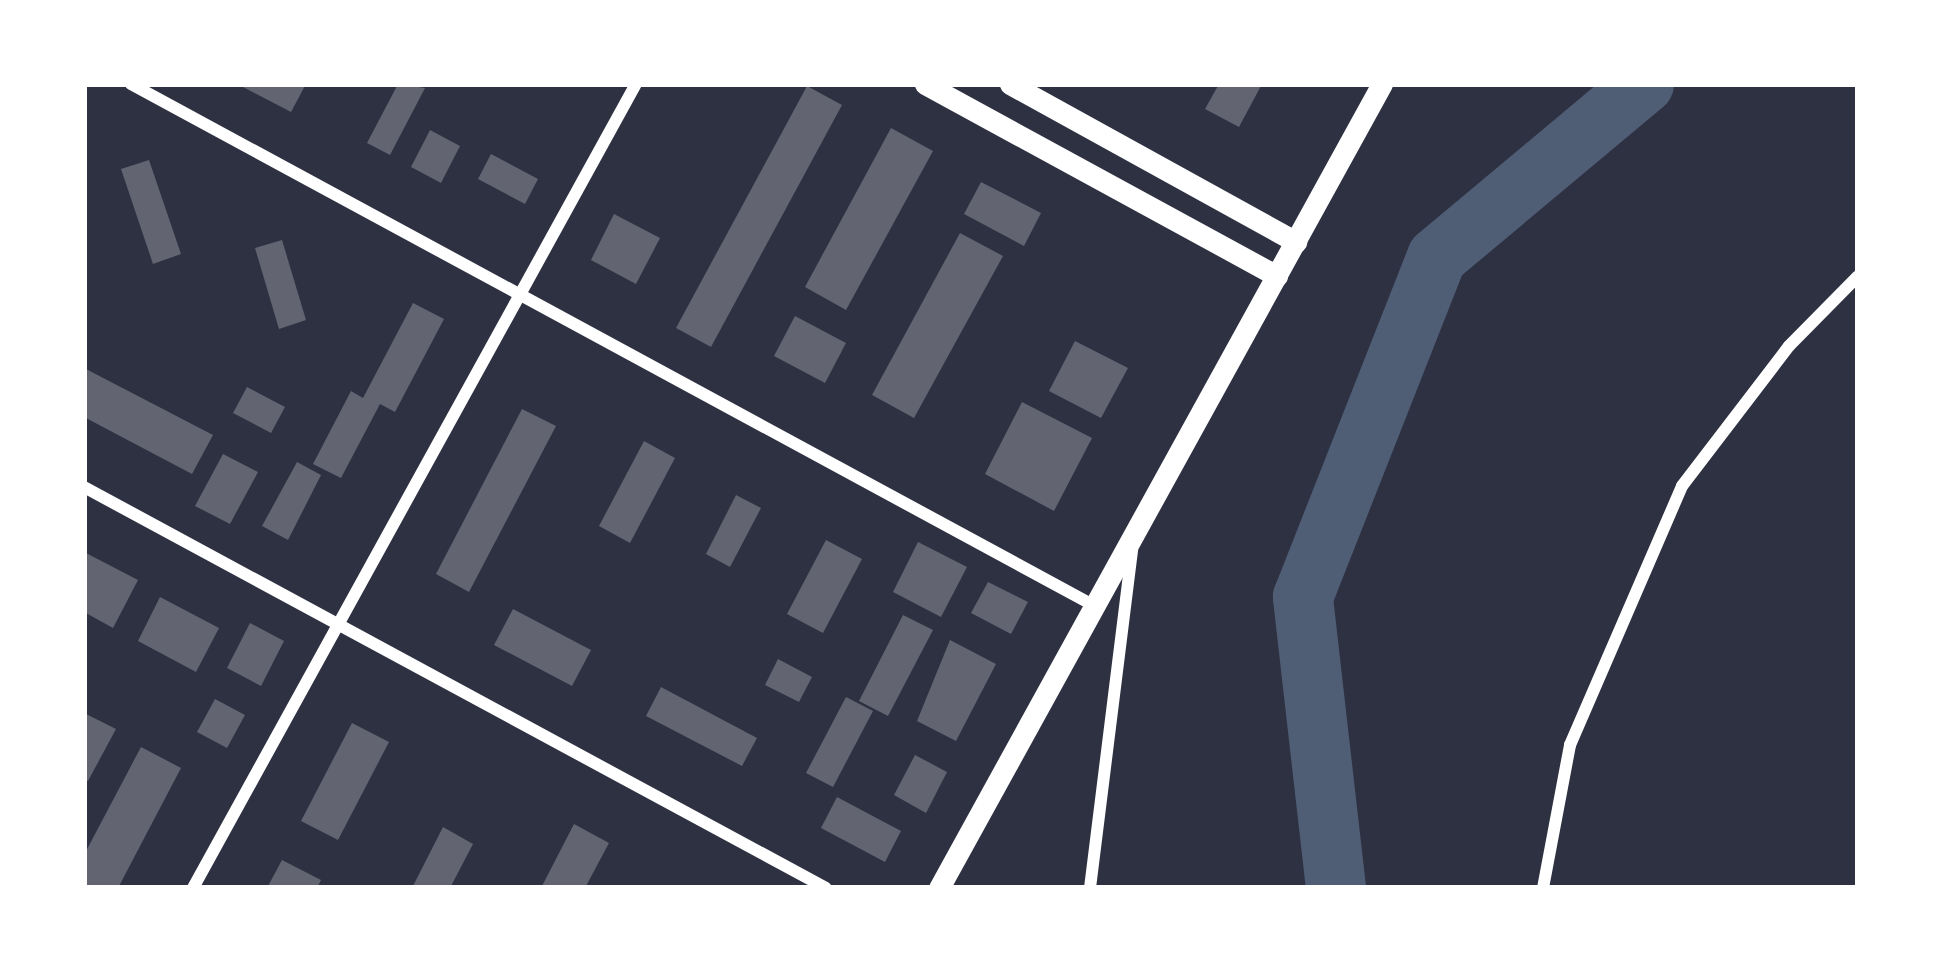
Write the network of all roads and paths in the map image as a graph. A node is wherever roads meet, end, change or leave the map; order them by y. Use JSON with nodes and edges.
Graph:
{"nodes":[{"id":1,"x":131,"y":84,"type":"edge"},
{"id":2,"x":636,"y":84,"type":"edge"},
{"id":3,"x":925,"y":84,"type":"edge"},
{"id":4,"x":1010,"y":84,"type":"edge"},
{"id":5,"x":1382,"y":84,"type":"edge"},
{"id":6,"x":1296,"y":242,"type":"junction"},
{"id":7,"x":1277,"y":276,"type":"junction"},
{"id":8,"x":1858,"y":276,"type":"edge"},
{"id":9,"x":521,"y":295,"type":"junction"},
{"id":10,"x":84,"y":487,"type":"edge"},
{"id":11,"x":1134,"y":539,"type":"junction"},
{"id":12,"x":1096,"y":606,"type":"junction"},
{"id":13,"x":338,"y":624,"type":"junction"},
{"id":14,"x":193,"y":888,"type":"edge"},
{"id":15,"x":826,"y":888,"type":"edge"},
{"id":16,"x":939,"y":888,"type":"edge"},
{"id":17,"x":1090,"y":888,"type":"edge"},
{"id":18,"x":1544,"y":888,"type":"edge"}],
"edges":[{"from":1,"to":9,"type":"street"},
{"from":2,"to":9,"type":"street"},
{"from":3,"to":7,"type":"main road"},
{"from":4,"to":6,"type":"main road"},
{"from":5,"to":6,"type":"main road"},
{"from":6,"to":7,"type":"main road"},
{"from":7,"to":11,"type":"main road"},
{"from":8,"to":18,"type":"street"},
{"from":9,"to":12,"type":"street"},
{"from":9,"to":13,"type":"street"},
{"from":10,"to":13,"type":"street"},
{"from":11,"to":12,"type":"main road"},
{"from":11,"to":17,"type":"street"},
{"from":12,"to":16,"type":"main road"},
{"from":13,"to":14,"type":"street"},
{"from":13,"to":15,"type":"street"}]}
